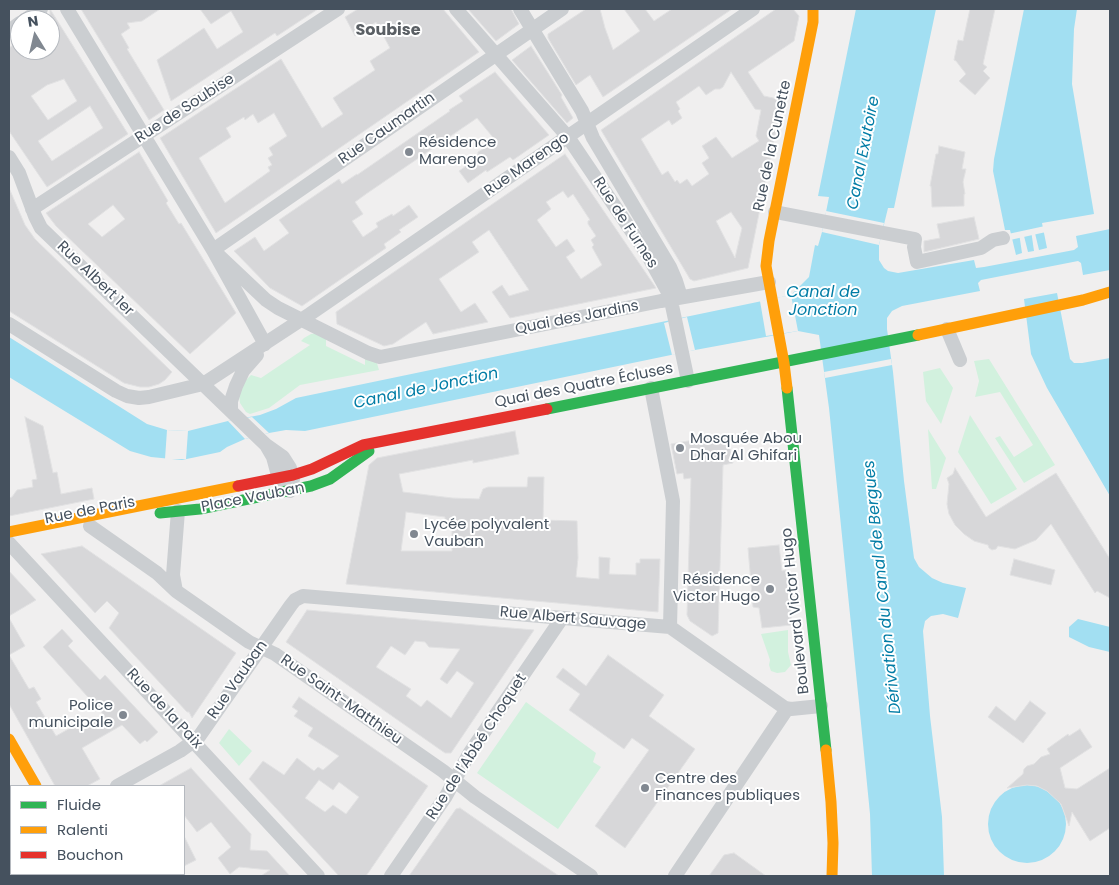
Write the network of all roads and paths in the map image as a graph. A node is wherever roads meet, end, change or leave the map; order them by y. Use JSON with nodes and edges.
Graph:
{"nodes":[{"id":1,"x":67,"y":9,"type":"edge"},
{"id":2,"x":338,"y":9,"type":"edge"},
{"id":3,"x":456,"y":9,"type":"edge"},
{"id":4,"x":520,"y":9,"type":"edge"},
{"id":5,"x":562,"y":9,"type":"edge"},
{"id":6,"x":753,"y":9,"type":"edge"},
{"id":7,"x":813,"y":9,"type":"edge"},
{"id":8,"x":532,"y":30,"type":"junction"},
{"id":9,"x":495,"y":55,"type":"junction"},
{"id":10,"x":587,"y":123,"type":"junction"},
{"id":11,"x":144,"y":136,"type":"junction"},
{"id":12,"x":568,"y":137,"type":"junction"},
{"id":13,"x":9,"y":158,"type":"edge"},
{"id":14,"x":32,"y":209,"type":"junction"},
{"id":15,"x":775,"y":212,"type":"junction"},
{"id":16,"x":1003,"y":238,"type":"dead end"},
{"id":17,"x":213,"y":250,"type":"junction"},
{"id":18,"x":769,"y":285,"type":"junction"},
{"id":19,"x":1110,"y":292,"type":"edge"},
{"id":20,"x":676,"y":298,"type":"junction"},
{"id":21,"x":1110,"y":298,"type":"edge"},
{"id":22,"x":1083,"y":300,"type":"junction"},
{"id":23,"x":301,"y":320,"type":"junction"},
{"id":24,"x":9,"y":324,"type":"edge"},
{"id":25,"x":947,"y":329,"type":"junction"},
{"id":26,"x":265,"y":344,"type":"junction"},
{"id":27,"x":782,"y":344,"type":"joint"},
{"id":28,"x":960,"y":360,"type":"dead end"},
{"id":29,"x":784,"y":363,"type":"junction"},
{"id":30,"x":688,"y":381,"type":"junction"},
{"id":31,"x":203,"y":384,"type":"junction"},
{"id":32,"x":651,"y":388,"type":"junction"},
{"id":33,"x":231,"y":411,"type":"junction"},
{"id":34,"x":396,"y":440,"type":"junction"},
{"id":35,"x":266,"y":445,"type":"junction"},
{"id":36,"x":364,"y":445,"type":"joint"},
{"id":37,"x":293,"y":475,"type":"junction"},
{"id":38,"x":278,"y":479,"type":"junction"},
{"id":39,"x":290,"y":491,"type":"junction"},
{"id":40,"x":177,"y":505,"type":"junction"},
{"id":41,"x":90,"y":526,"type":"junction"},
{"id":42,"x":9,"y":532,"type":"edge"},
{"id":43,"x":9,"y":543,"type":"edge"},
{"id":44,"x":176,"y":591,"type":"junction"},
{"id":45,"x":301,"y":597,"type":"joint"},
{"id":46,"x":562,"y":618,"type":"junction"},
{"id":47,"x":670,"y":627,"type":"junction"},
{"id":48,"x":261,"y":648,"type":"junction"},
{"id":49,"x":821,"y":706,"type":"junction"},
{"id":50,"x":787,"y":709,"type":"junction"},
{"id":51,"x":9,"y":739,"type":"edge"},
{"id":52,"x":194,"y":741,"type":"junction"},
{"id":53,"x":455,"y":781,"type":"junction"},
{"id":54,"x":35,"y":785,"type":"edge"},
{"id":55,"x":119,"y":785,"type":"edge"},
{"id":56,"x":318,"y":876,"type":"edge"},
{"id":57,"x":391,"y":876,"type":"edge"},
{"id":58,"x":591,"y":876,"type":"edge"},
{"id":59,"x":675,"y":876,"type":"edge"},
{"id":60,"x":832,"y":876,"type":"edge"}],
"edges":[{"from":1,"to":11,"type":"street"},
{"from":2,"to":11,"type":"street","name":"Rue de Soubise"},
{"from":3,"to":9,"type":"street","name":"Rue de Furnes"},
{"from":4,"to":8,"type":"street","name":"Rue de Furnes"},
{"from":5,"to":8,"type":"street","name":"Rue Caumartin"},
{"from":6,"to":10,"type":"street","name":"Rue Marengo"},
{"from":7,"to":15,"type":"main road","name":"Rue de la Cunette"},
{"from":8,"to":9,"type":"street","name":"Rue Caumartin"},
{"from":8,"to":10,"type":"street","name":"Rue de Furnes"},
{"from":9,"to":12,"type":"street","name":"Rue de Furnes"},
{"from":9,"to":17,"type":"street","name":"Rue Caumartin"},
{"from":10,"to":12,"type":"street","name":"Rue Marengo"},
{"from":10,"to":20,"type":"street","name":"Rue de Furnes"},
{"from":11,"to":14,"type":"street","name":"Rue de Soubise"},
{"from":11,"to":17,"type":"street"},
{"from":12,"to":20,"type":"street","name":"Rue de Furnes"},
{"from":12,"to":23,"type":"street","name":"Rue Marengo"},
{"from":13,"to":14,"type":"street","name":"Rue Albert 1er"},
{"from":14,"to":31,"type":"street","name":"Rue Albert 1er"},
{"from":15,"to":16,"type":"street"},
{"from":15,"to":18,"type":"main road","name":"Rue de la Cunette"},
{"from":17,"to":23,"type":"street"},
{"from":17,"to":26,"type":"street"},
{"from":18,"to":20,"type":"street","name":"Quai des Jardins"},
{"from":18,"to":27,"type":"main road","name":"Rue de la Cunette"},
{"from":19,"to":22,"type":"main road"},
{"from":20,"to":23,"type":"street","name":"Quai des Jardins"},
{"from":20,"to":30,"type":"street","name":"Rue de Furnes"},
{"from":21,"to":22,"type":"main road"},
{"from":22,"to":25,"type":"main road"},
{"from":23,"to":26,"type":"street","name":"Rue Marengo"},
{"from":24,"to":31,"type":"street","name":"Rue Marengo"},
{"from":25,"to":28,"type":"street"},
{"from":25,"to":29,"type":"main road","name":"Quai des Quatre Écluses"},
{"from":26,"to":31,"type":"street","name":"Rue Marengo"},
{"from":26,"to":33,"type":"street"},
{"from":27,"to":29,"type":"main road","name":"Boulevard Victor Hugo"},
{"from":29,"to":30,"type":"main road","name":"Quai des Quatre Écluses"},
{"from":29,"to":49,"type":"main road","name":"Boulevard Victor Hugo"},
{"from":30,"to":32,"type":"main road","name":"Quai des Quatre Écluses"},
{"from":31,"to":33,"type":"street","name":"Rue Albert 1er"},
{"from":32,"to":34,"type":"main road","name":"Quai des Quatre Écluses"},
{"from":32,"to":47,"type":"street"},
{"from":33,"to":35,"type":"street","name":"Rue Albert 1er"},
{"from":34,"to":36,"type":"main road","name":"Quai des Quatre Écluses"},
{"from":34,"to":39,"type":"main road","name":"Place Vauban"},
{"from":35,"to":37,"type":"street"},
{"from":35,"to":38,"type":"street"},
{"from":36,"to":37,"type":"main road","name":"Place Vauban"},
{"from":37,"to":38,"type":"main road","name":"Place Vauban"},
{"from":37,"to":39,"type":"street"},
{"from":38,"to":39,"type":"street"},
{"from":38,"to":40,"type":"main road","name":"Place Vauban"},
{"from":39,"to":40,"type":"main road","name":"Place Vauban"},
{"from":40,"to":41,"type":"main road","name":"Rue de Paris"},
{"from":40,"to":42,"type":"main road","name":"Rue de Paris"},
{"from":40,"to":44,"type":"street"},
{"from":41,"to":43,"type":"main road","name":"Rue de Paris"},
{"from":41,"to":44,"type":"street","name":"Rue Saint-Matthieu"},
{"from":43,"to":52,"type":"street","name":"Rue de la Paix"},
{"from":44,"to":48,"type":"street","name":"Rue Saint-Matthieu"},
{"from":45,"to":46,"type":"street","name":"Rue Albert Sauvage"},
{"from":45,"to":48,"type":"street","name":"Rue Vauban"},
{"from":46,"to":47,"type":"street","name":"Rue Albert Sauvage"},
{"from":46,"to":53,"type":"street","name":"Rue de l'Abbé Choquet"},
{"from":47,"to":50,"type":"street"},
{"from":48,"to":52,"type":"street","name":"Rue Vauban"},
{"from":48,"to":53,"type":"street","name":"Rue Saint-Matthieu"},
{"from":49,"to":50,"type":"street"},
{"from":49,"to":60,"type":"main road","name":"Boulevard Victor Hugo"},
{"from":50,"to":59,"type":"street"},
{"from":51,"to":54,"type":"main road"},
{"from":52,"to":55,"type":"street","name":"Rue Vauban"},
{"from":52,"to":56,"type":"street","name":"Rue de la Paix"},
{"from":53,"to":57,"type":"street","name":"Rue de l'Abbé Choquet"},
{"from":53,"to":58,"type":"street","name":"Rue Saint-Matthieu"}]}
